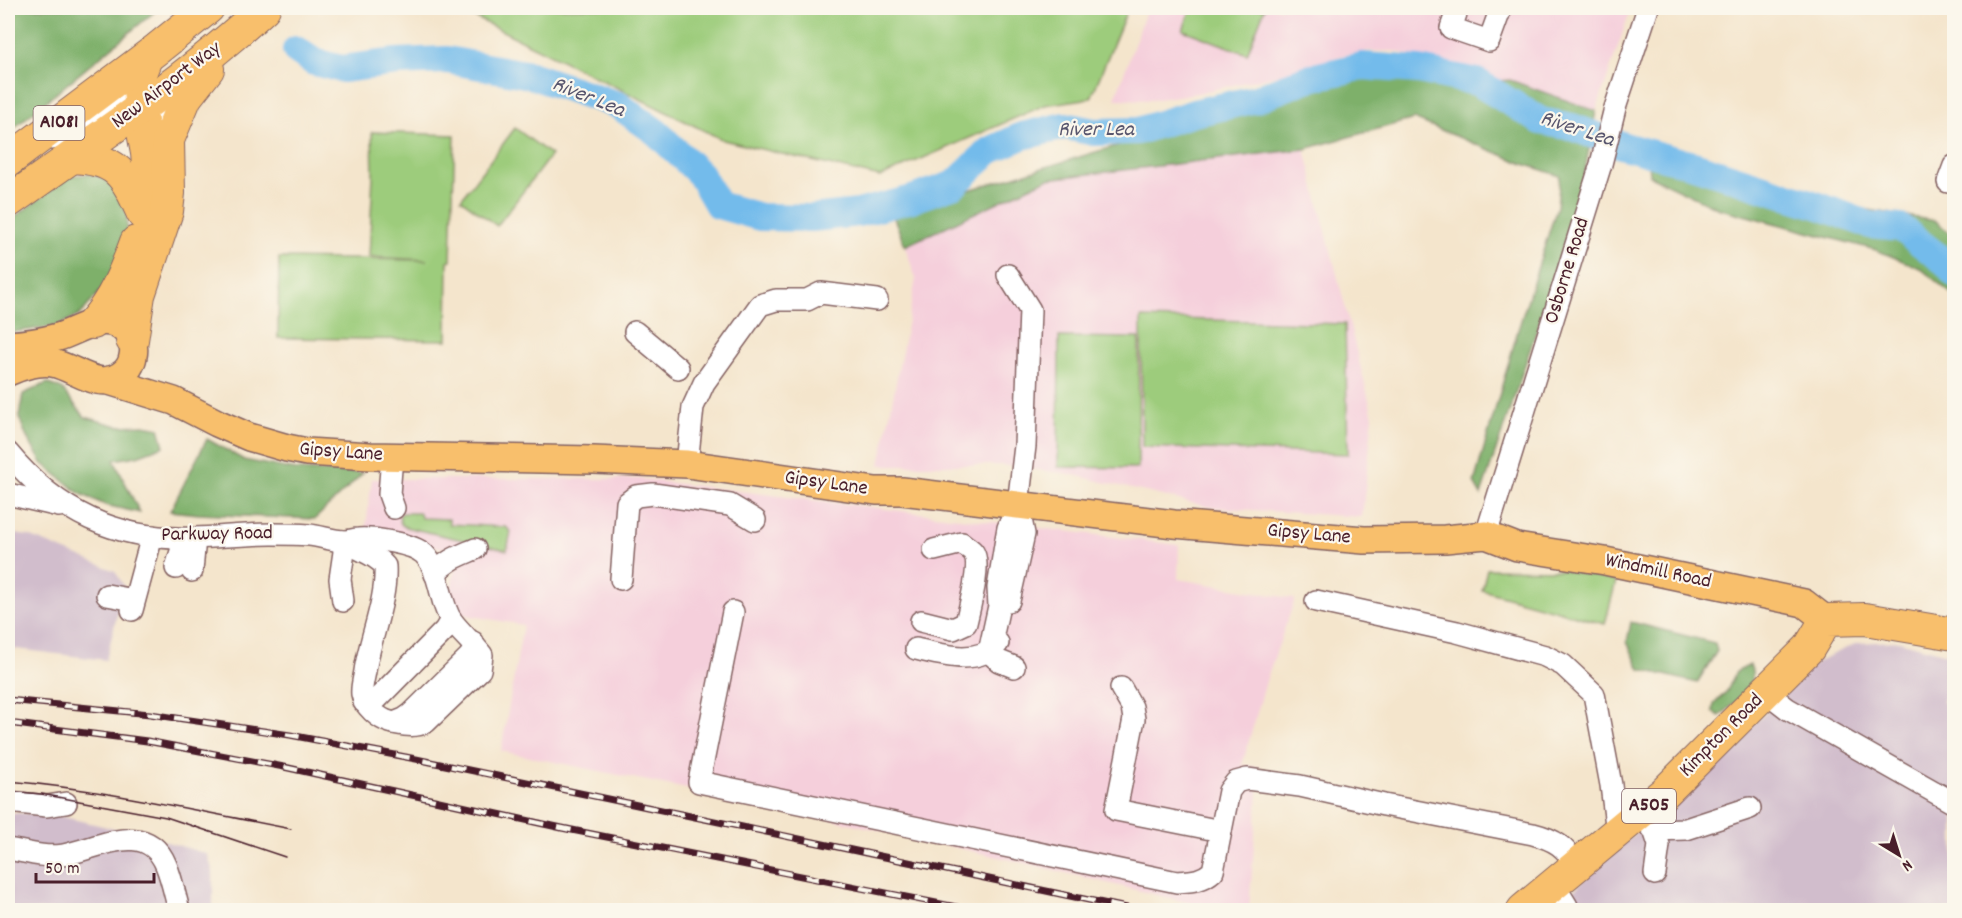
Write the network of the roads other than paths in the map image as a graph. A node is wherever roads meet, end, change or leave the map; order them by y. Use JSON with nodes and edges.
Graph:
{"nodes":[{"id":1,"x":208,"y":8,"type":"edge"},
{"id":2,"x":264,"y":8,"type":"edge"},
{"id":3,"x":1458,"y":8,"type":"edge"},
{"id":4,"x":1501,"y":8,"type":"edge"},
{"id":5,"x":1648,"y":8,"type":"edge"},
{"id":6,"x":228,"y":41,"type":"junction"},
{"id":7,"x":146,"y":58,"type":"junction"},
{"id":8,"x":142,"y":107,"type":"junction"},
{"id":9,"x":168,"y":140,"type":"junction"},
{"id":10,"x":14,"y":156,"type":"edge"},
{"id":11,"x":72,"y":157,"type":"junction"},
{"id":12,"x":8,"y":202,"type":"edge"},
{"id":13,"x":143,"y":214,"type":"junction"},
{"id":14,"x":1008,"y":275,"type":"dead end"},
{"id":15,"x":877,"y":300,"type":"dead end"},
{"id":16,"x":88,"y":325,"type":"junction"},
{"id":17,"x":635,"y":332,"type":"dead end"},
{"id":18,"x":133,"y":344,"type":"junction"},
{"id":19,"x":8,"y":345,"type":"edge"},
{"id":20,"x":656,"y":368,"type":"dead end"},
{"id":21,"x":678,"y":368,"type":"junction"},
{"id":22,"x":8,"y":372,"type":"edge"},
{"id":23,"x":82,"y":374,"type":"junction"},
{"id":24,"x":109,"y":381,"type":"junction"},
{"id":25,"x":704,"y":383,"type":"junction"},
{"id":26,"x":174,"y":401,"type":"junction"},
{"id":27,"x":8,"y":453,"type":"edge"},
{"id":28,"x":392,"y":457,"type":"junction"},
{"id":29,"x":687,"y":464,"type":"junction"},
{"id":30,"x":8,"y":494,"type":"edge"},
{"id":31,"x":1018,"y":505,"type":"junction"},
{"id":32,"x":394,"y":508,"type":"dead end"},
{"id":33,"x":69,"y":509,"type":"junction"},
{"id":34,"x":755,"y":520,"type":"dead end"},
{"id":35,"x":1486,"y":534,"type":"junction"},
{"id":36,"x":152,"y":536,"type":"junction"},
{"id":37,"x":186,"y":538,"type":"junction"},
{"id":38,"x":344,"y":541,"type":"junction"},
{"id":39,"x":475,"y":549,"type":"dead end"},
{"id":40,"x":934,"y":550,"type":"dead end"},
{"id":41,"x":184,"y":570,"type":"dead end"},
{"id":42,"x":435,"y":574,"type":"junction"},
{"id":43,"x":621,"y":579,"type":"dead end"},
{"id":44,"x":107,"y":595,"type":"dead end"},
{"id":45,"x":343,"y":601,"type":"dead end"},
{"id":46,"x":1316,"y":601,"type":"dead end"},
{"id":47,"x":733,"y":612,"type":"dead end"},
{"id":48,"x":451,"y":620,"type":"junction"},
{"id":49,"x":1826,"y":620,"type":"junction"},
{"id":50,"x":921,"y":621,"type":"dead end"},
{"id":51,"x":1954,"y":634,"type":"edge"},
{"id":52,"x":991,"y":646,"type":"junction"},
{"id":53,"x":915,"y":650,"type":"dead end"},
{"id":54,"x":1014,"y":667,"type":"dead end"},
{"id":55,"x":1121,"y":688,"type":"dead end"},
{"id":56,"x":1766,"y":692,"type":"junction"},
{"id":57,"x":364,"y":702,"type":"junction"},
{"id":58,"x":8,"y":801,"type":"edge"},
{"id":59,"x":66,"y":802,"type":"dead end"},
{"id":60,"x":1954,"y":803,"type":"edge"},
{"id":61,"x":1750,"y":808,"type":"dead end"},
{"id":62,"x":1637,"y":826,"type":"junction"},
{"id":63,"x":1221,"y":831,"type":"junction"},
{"id":64,"x":8,"y":849,"type":"edge"},
{"id":65,"x":1578,"y":866,"type":"junction"},
{"id":66,"x":1655,"y":874,"type":"dead end"},
{"id":67,"x":1561,"y":898,"type":"edge"},
{"id":68,"x":178,"y":910,"type":"edge"},
{"id":69,"x":1523,"y":910,"type":"edge"}],
"edges":[{"from":1,"to":7,"type":"highway","name":"New Airport Way","number":"A1081"},
{"from":2,"to":6,"type":"highway","name":"New Airport Way","number":"A1081"},
{"from":3,"to":4,"type":"street"},
{"from":5,"to":35,"type":"street","name":"Osborne Road"},
{"from":6,"to":8,"type":"highway","name":"New Airport Way","number":"A1081"},
{"from":6,"to":9,"type":"highway"},
{"from":7,"to":8,"type":"highway"},
{"from":7,"to":10,"type":"highway","name":"New Airport Way","number":"A1081"},
{"from":8,"to":9,"type":"street"},
{"from":8,"to":10,"type":"street"},
{"from":8,"to":11,"type":"highway","name":"New Airport Way","number":"A1081"},
{"from":8,"to":13,"type":"highway"},
{"from":9,"to":18,"type":"highway"},
{"from":11,"to":12,"type":"highway","name":"New Airport Way","number":"A1081"},
{"from":11,"to":13,"type":"highway"},
{"from":13,"to":16,"type":"highway"},
{"from":14,"to":31,"type":"street"},
{"from":15,"to":25,"type":"street"},
{"from":16,"to":18,"type":"main road"},
{"from":16,"to":19,"type":"main road"},
{"from":16,"to":23,"type":"main road"},
{"from":17,"to":21,"type":"street"},
{"from":18,"to":24,"type":"main road"},
{"from":18,"to":26,"type":"main road","name":"Gipsy Lane"},
{"from":20,"to":21,"type":"street"},
{"from":21,"to":25,"type":"street"},
{"from":22,"to":23,"type":"main road"},
{"from":23,"to":24,"type":"main road"},
{"from":24,"to":26,"type":"main road","name":"Gipsy Lane"},
{"from":25,"to":29,"type":"street"},
{"from":26,"to":28,"type":"main road","name":"Gipsy Lane"},
{"from":27,"to":33,"type":"street","name":"Parkway Road"},
{"from":28,"to":29,"type":"main road","name":"Gipsy Lane"},
{"from":28,"to":32,"type":"street"},
{"from":29,"to":31,"type":"main road","name":"Gipsy Lane"},
{"from":30,"to":33,"type":"street"},
{"from":31,"to":35,"type":"main road","name":"Gipsy Lane"},
{"from":31,"to":52,"type":"street"},
{"from":31,"to":52,"type":"street"},
{"from":33,"to":36,"type":"street","name":"Parkway Road"},
{"from":34,"to":43,"type":"street"},
{"from":35,"to":49,"type":"main road","name":"Windmill Road"},
{"from":36,"to":37,"type":"street","name":"Parkway Road"},
{"from":36,"to":44,"type":"street"},
{"from":37,"to":38,"type":"street","name":"Parkway Road"},
{"from":37,"to":41,"type":"street"},
{"from":38,"to":42,"type":"street"},
{"from":38,"to":45,"type":"street"},
{"from":38,"to":57,"type":"street"},
{"from":39,"to":42,"type":"street"},
{"from":40,"to":50,"type":"street"},
{"from":42,"to":48,"type":"street"},
{"from":46,"to":62,"type":"street"},
{"from":47,"to":63,"type":"street"},
{"from":48,"to":57,"type":"street"},
{"from":48,"to":57,"type":"street"},
{"from":49,"to":51,"type":"highway"},
{"from":49,"to":56,"type":"highway","name":"Kimpton Road","number":"A505"},
{"from":52,"to":53,"type":"street"},
{"from":52,"to":54,"type":"street"},
{"from":55,"to":63,"type":"street"},
{"from":56,"to":60,"type":"street"},
{"from":56,"to":62,"type":"highway","name":"Kimpton Road","number":"A505"},
{"from":58,"to":59,"type":"street"},
{"from":61,"to":62,"type":"street"},
{"from":62,"to":65,"type":"highway","name":"Kimpton Road","number":"A505"},
{"from":62,"to":66,"type":"street"},
{"from":63,"to":65,"type":"street"},
{"from":64,"to":68,"type":"street"},
{"from":65,"to":67,"type":"highway","name":"Kimpton Road","number":"A505"},
{"from":67,"to":69,"type":"highway","name":"Kimpton Road","number":"A505"}]}
